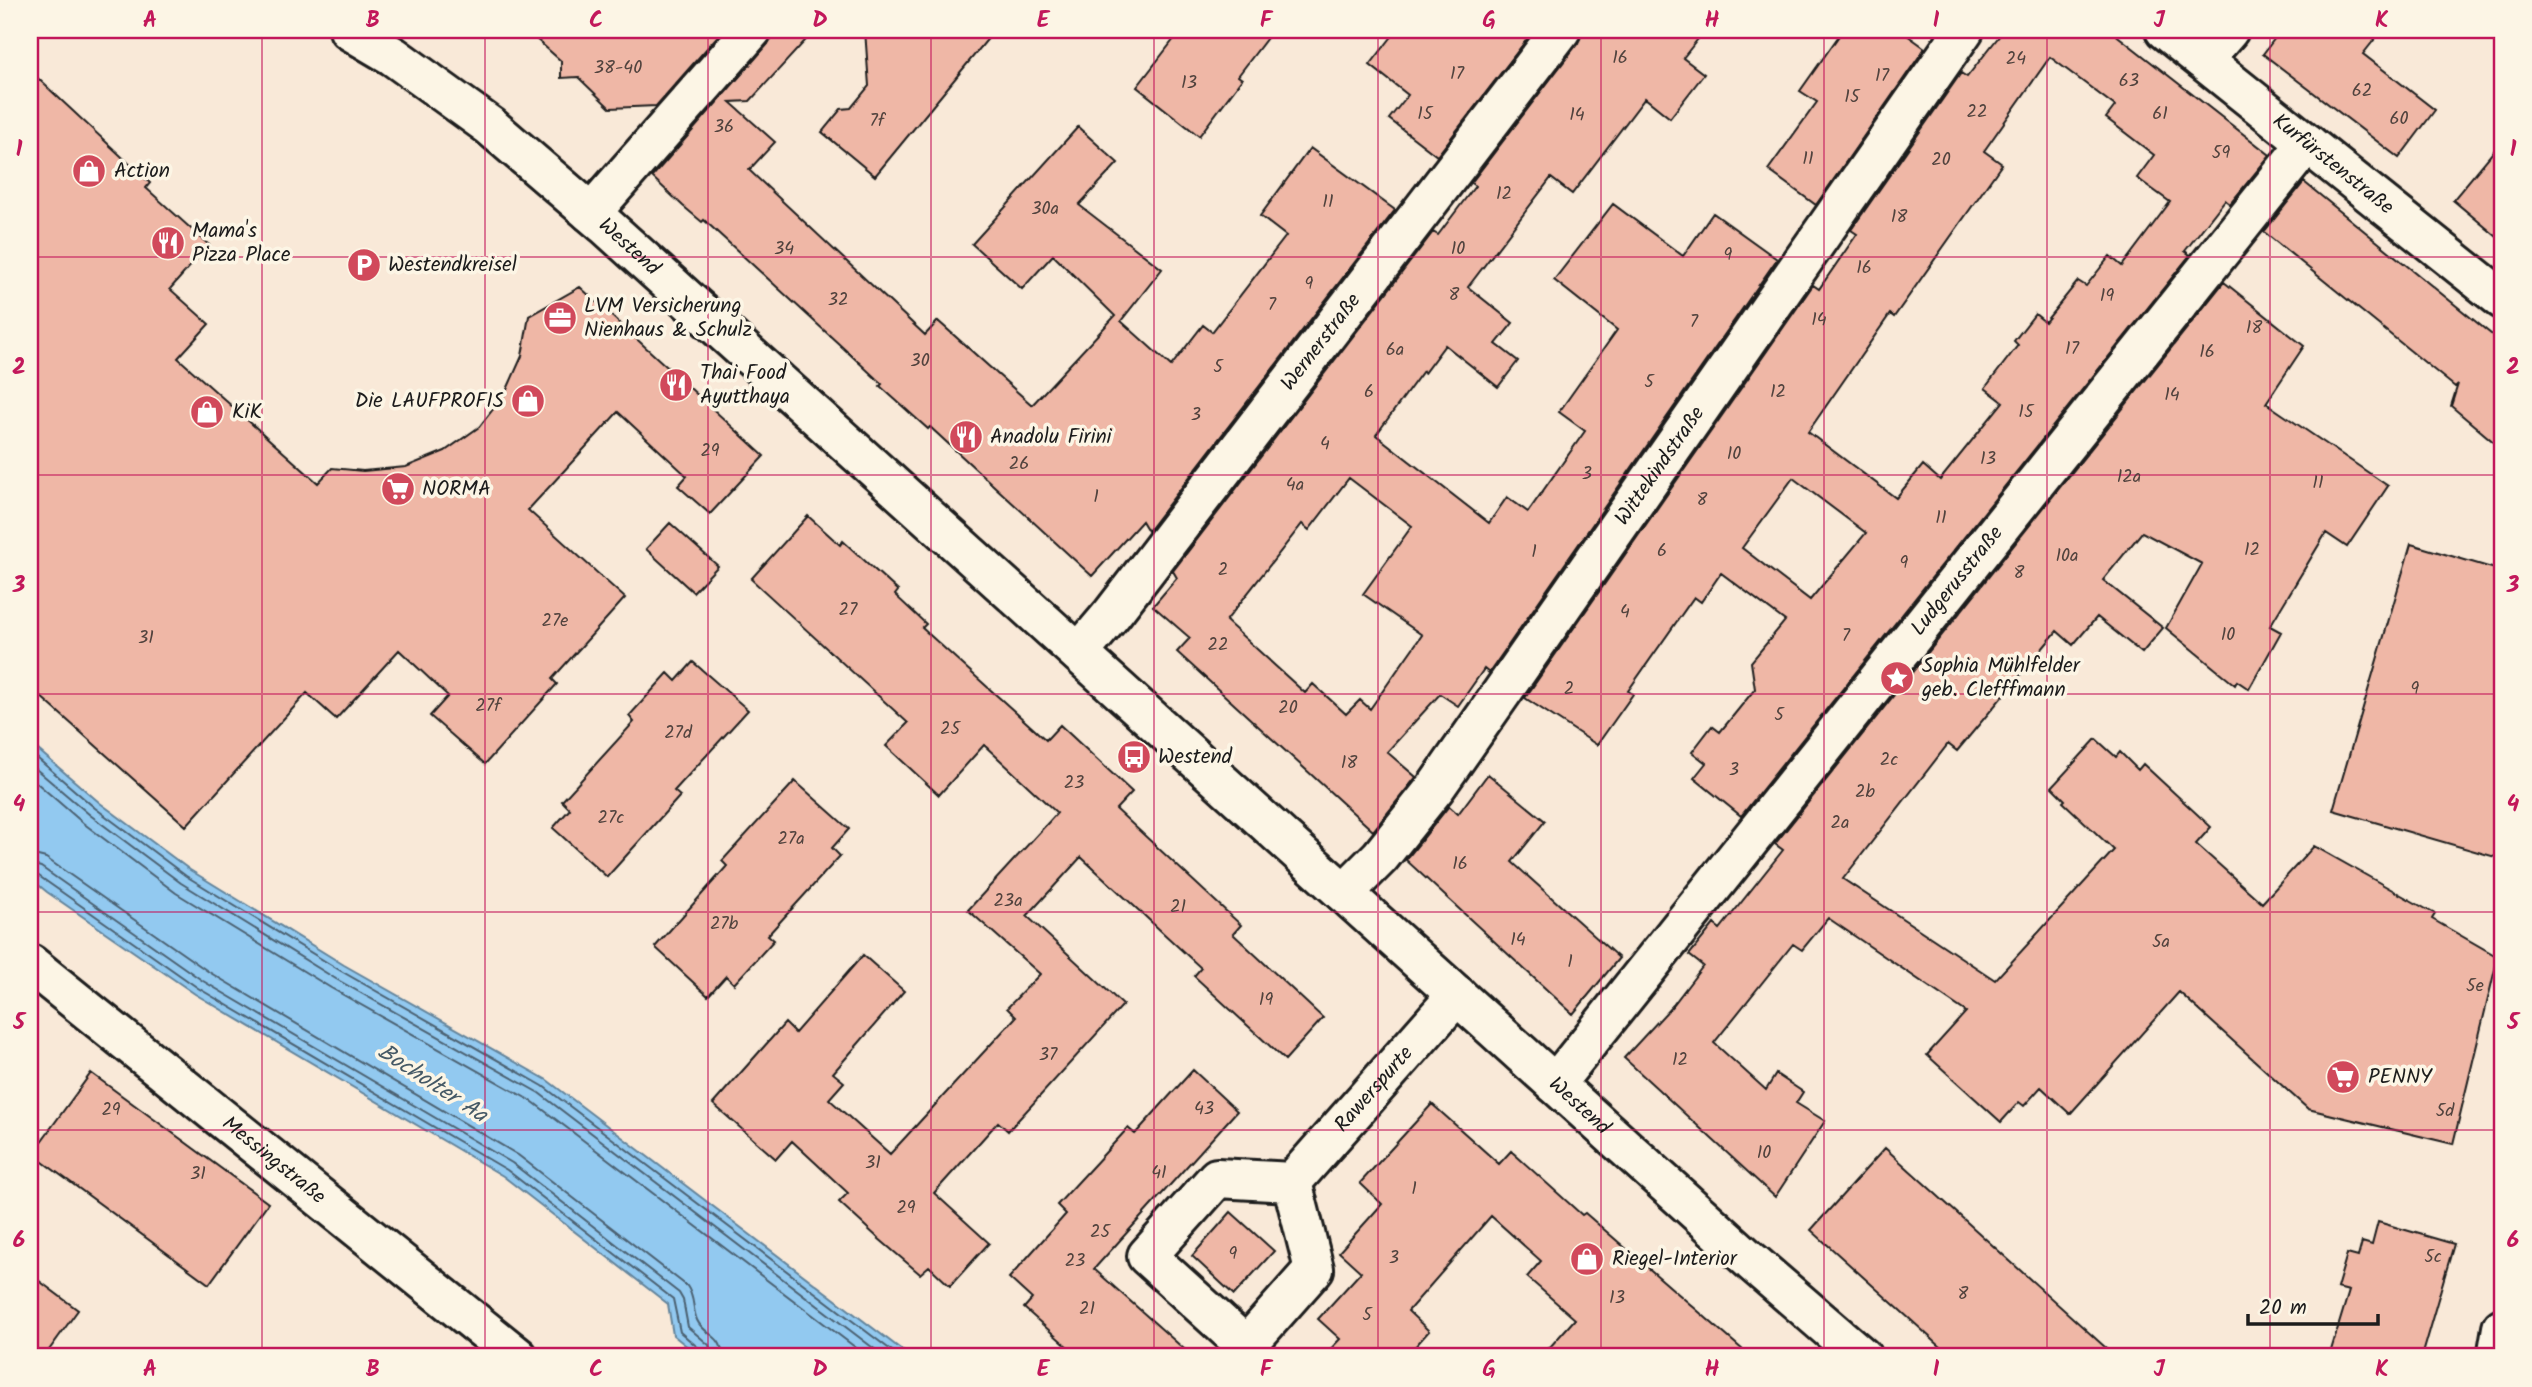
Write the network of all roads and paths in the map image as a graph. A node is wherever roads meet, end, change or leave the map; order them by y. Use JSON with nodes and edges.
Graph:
{"nodes":[{"id":1,"x":349,"y":30,"type":"edge"},
{"id":2,"x":752,"y":30,"type":"edge"},
{"id":3,"x":1561,"y":30,"type":"edge"},
{"id":4,"x":1964,"y":30,"type":"edge"},
{"id":5,"x":2165,"y":30,"type":"edge"},
{"id":6,"x":2229,"y":30,"type":"edge"},
{"id":7,"x":2203,"y":60,"type":"junction"},
{"id":8,"x":2307,"y":142,"type":"junction"},
{"id":9,"x":591,"y":213,"type":"junction"},
{"id":10,"x":2502,"y":299,"type":"edge"},
{"id":11,"x":1079,"y":653,"type":"junction"},
{"id":12,"x":1344,"y":893,"type":"junction"},
{"id":13,"x":30,"y":964,"type":"edge"},
{"id":14,"x":1457,"y":995,"type":"junction"},
{"id":15,"x":1555,"y":1084,"type":"junction"},
{"id":16,"x":1292,"y":1182,"type":"junction"},
{"id":17,"x":2502,"y":1328,"type":"edge"},
{"id":18,"x":518,"y":1357,"type":"edge"},
{"id":19,"x":1862,"y":1357,"type":"edge"},
{"id":20,"x":2497,"y":1357,"type":"edge"}],
"edges":[{"from":1,"to":9,"type":"street","name":"Westend"},
{"from":2,"to":9,"type":"street"},
{"from":3,"to":11,"type":"street","name":"Wernerstraße"},
{"from":4,"to":12,"type":"street","name":"Wittekindstraße"},
{"from":5,"to":7,"type":"street","name":"Kurfürstenstraße"},
{"from":6,"to":7,"type":"street"},
{"from":7,"to":8,"type":"street","name":"Kurfürstenstraße"},
{"from":8,"to":10,"type":"street","name":"Kurfürstenstraße"},
{"from":8,"to":15,"type":"street","name":"Ludgerusstraße"},
{"from":9,"to":11,"type":"street","name":"Westend"},
{"from":11,"to":12,"type":"street","name":"Westend"},
{"from":12,"to":14,"type":"street","name":"Westend"},
{"from":13,"to":18,"type":"street","name":"Messingstraße"},
{"from":14,"to":15,"type":"street","name":"Westend"},
{"from":14,"to":16,"type":"street","name":"Rawerspurte"},
{"from":15,"to":19,"type":"street","name":"Westend"},
{"from":16,"to":16,"type":"street"},
{"from":17,"to":20,"type":"street"}]}
